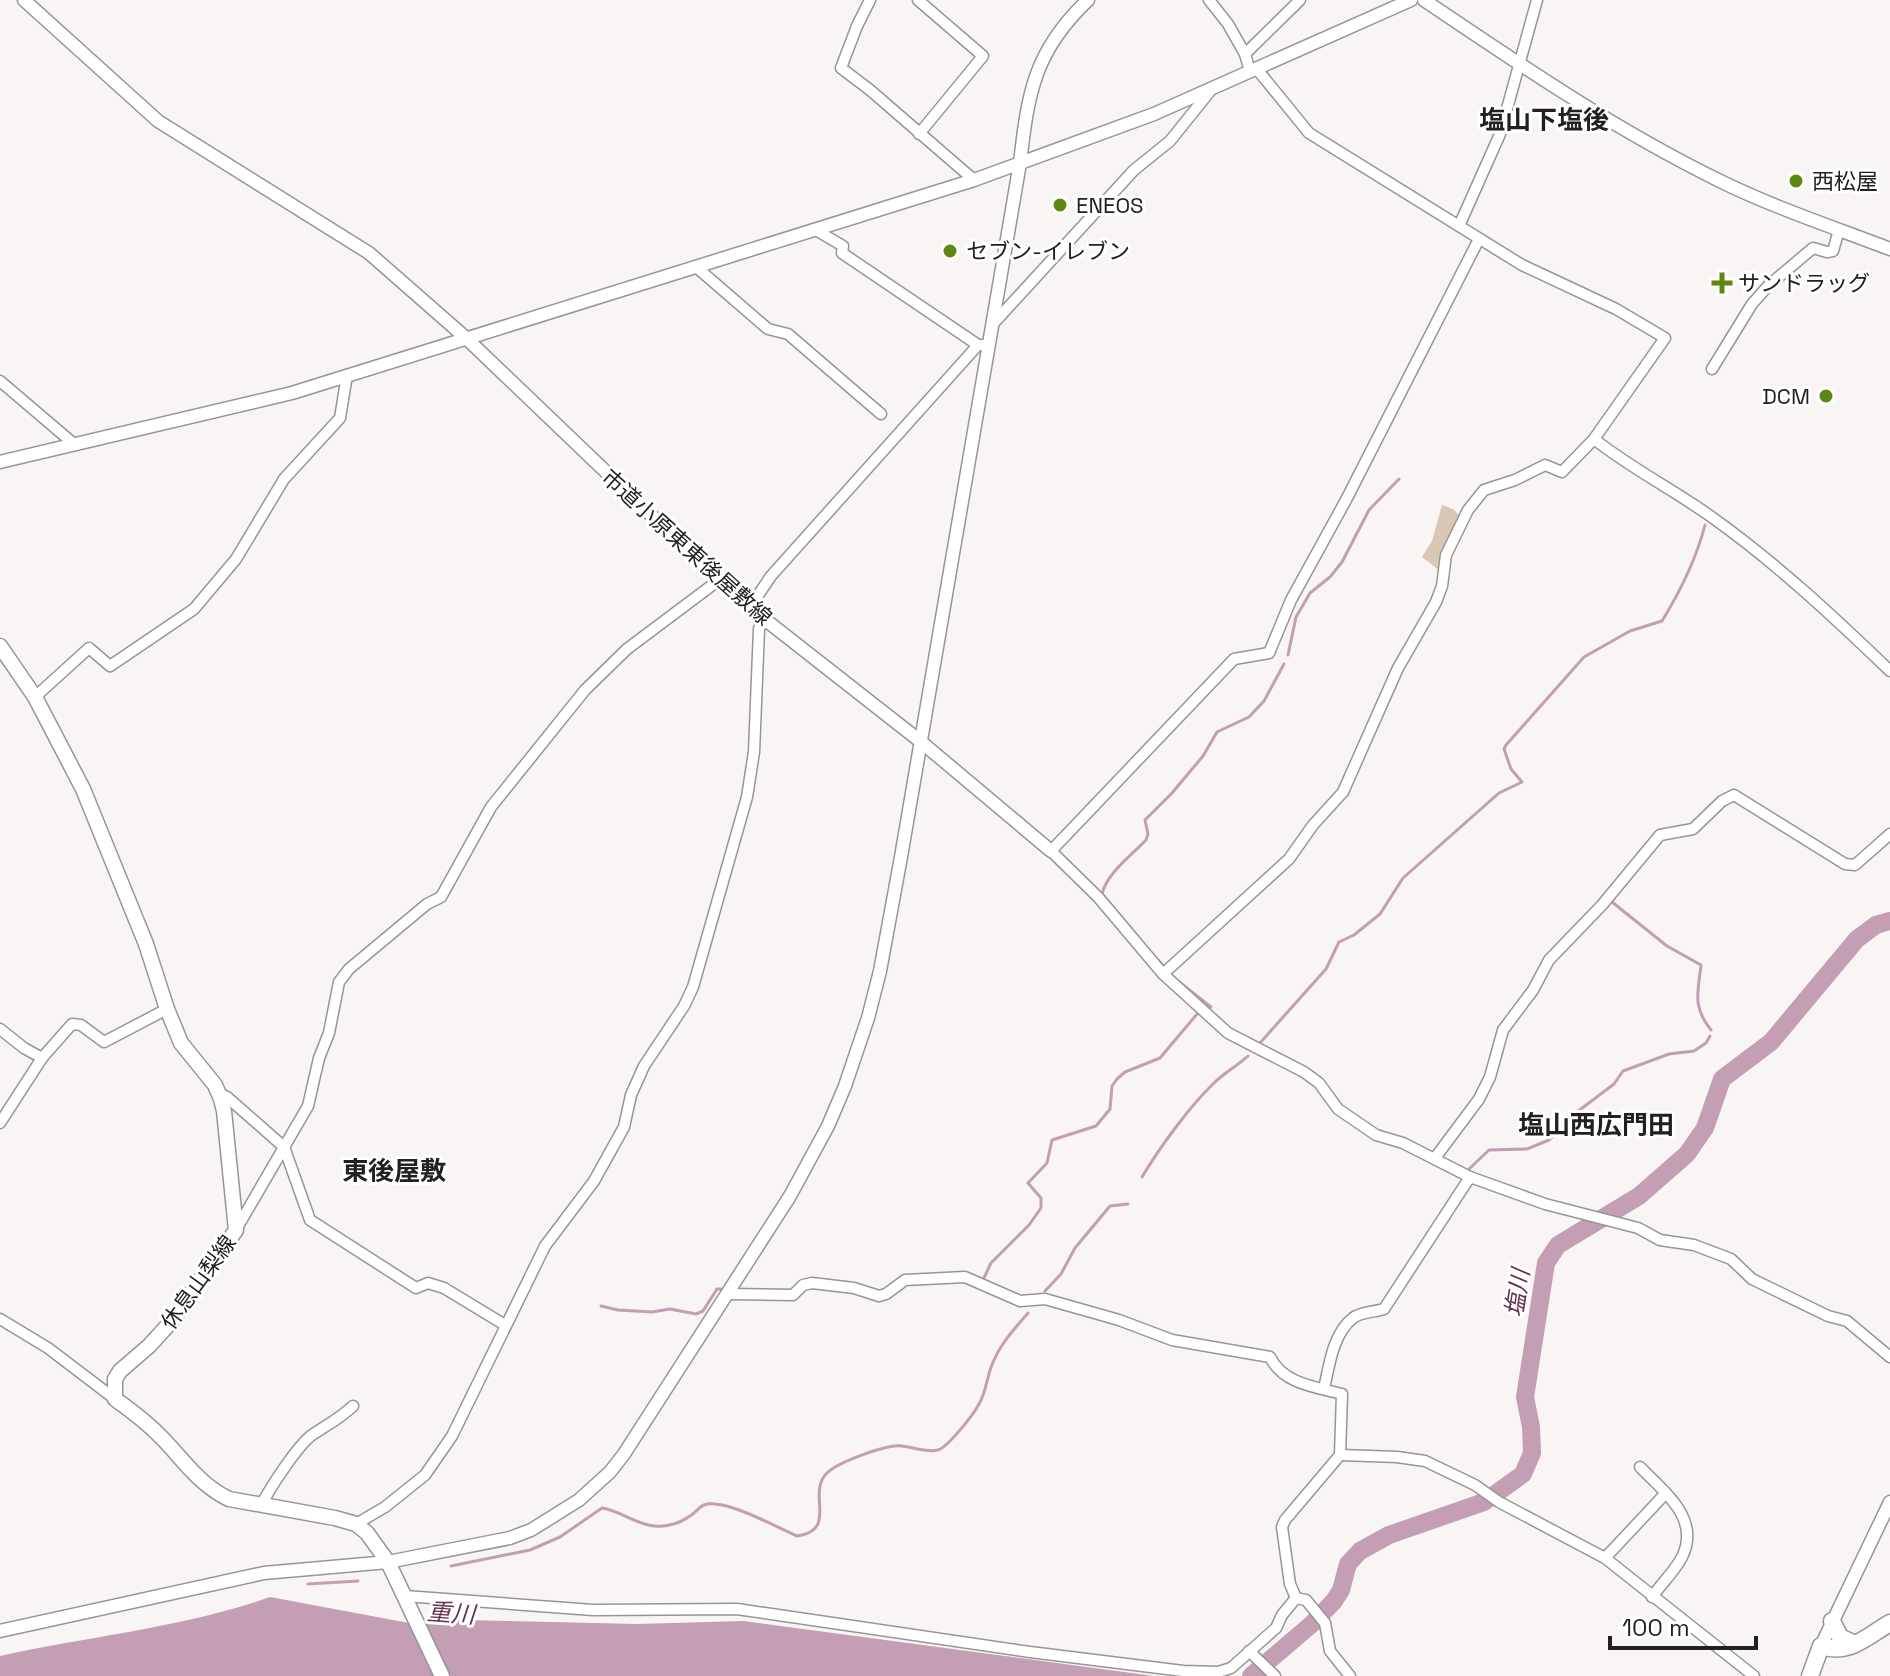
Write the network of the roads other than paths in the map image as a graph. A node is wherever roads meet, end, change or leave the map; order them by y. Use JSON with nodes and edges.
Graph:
{"nodes":[{"id":1,"x":24,"y":0,"type":"edge"},
{"id":2,"x":870,"y":0,"type":"edge"},
{"id":3,"x":918,"y":0,"type":"edge"},
{"id":4,"x":1088,"y":0,"type":"edge"},
{"id":5,"x":1209,"y":0,"type":"edge"},
{"id":6,"x":1300,"y":0,"type":"edge"},
{"id":7,"x":1411,"y":0,"type":"edge"},
{"id":8,"x":1424,"y":0,"type":"edge"},
{"id":9,"x":1537,"y":0,"type":"edge"},
{"id":10,"x":1245,"y":54,"type":"junction"},
{"id":11,"x":1520,"y":64,"type":"junction"},
{"id":12,"x":1253,"y":70,"type":"junction"},
{"id":13,"x":1212,"y":87,"type":"junction"},
{"id":14,"x":919,"y":134,"type":"junction"},
{"id":15,"x":1020,"y":163,"type":"junction"},
{"id":16,"x":974,"y":180,"type":"junction"},
{"id":17,"x":1459,"y":226,"type":"junction"},
{"id":18,"x":814,"y":229,"type":"junction"},
{"id":19,"x":1839,"y":230,"type":"junction"},
{"id":20,"x":1479,"y":239,"type":"junction"},
{"id":21,"x":1890,"y":249,"type":"edge"},
{"id":22,"x":695,"y":266,"type":"junction"},
{"id":23,"x":992,"y":325,"type":"junction"},
{"id":24,"x":466,"y":338,"type":"junction"},
{"id":25,"x":983,"y":345,"type":"junction"},
{"id":26,"x":1712,"y":369,"type":"dead end"},
{"id":27,"x":347,"y":375,"type":"junction"},
{"id":28,"x":0,"y":381,"type":"edge"},
{"id":29,"x":881,"y":414,"type":"dead end"},
{"id":30,"x":1594,"y":439,"type":"junction"},
{"id":31,"x":74,"y":444,"type":"junction"},
{"id":32,"x":0,"y":462,"type":"edge"},
{"id":33,"x":719,"y":580,"type":"junction"},
{"id":34,"x":750,"y":607,"type":"junction"},
{"id":35,"x":763,"y":618,"type":"junction"},
{"id":36,"x":0,"y":646,"type":"edge"},
{"id":37,"x":1890,"y":671,"type":"edge"},
{"id":38,"x":35,"y":697,"type":"junction"},
{"id":39,"x":920,"y":741,"type":"junction"},
{"id":40,"x":1890,"y":834,"type":"edge"},
{"id":41,"x":1051,"y":851,"type":"junction"},
{"id":42,"x":1166,"y":971,"type":"junction"},
{"id":43,"x":167,"y":1009,"type":"junction"},
{"id":44,"x":0,"y":1029,"type":"edge"},
{"id":45,"x":42,"y":1058,"type":"junction"},
{"id":46,"x":218,"y":1093,"type":"junction"},
{"id":47,"x":0,"y":1123,"type":"edge"},
{"id":48,"x":284,"y":1147,"type":"junction"},
{"id":49,"x":1435,"y":1158,"type":"junction"},
{"id":50,"x":1470,"y":1177,"type":"junction"},
{"id":51,"x":236,"y":1230,"type":"junction"},
{"id":52,"x":728,"y":1294,"type":"junction"},
{"id":53,"x":0,"y":1319,"type":"edge"},
{"id":54,"x":505,"y":1325,"type":"junction"},
{"id":55,"x":1890,"y":1357,"type":"edge"},
{"id":56,"x":1324,"y":1389,"type":"junction"},
{"id":57,"x":115,"y":1399,"type":"junction"},
{"id":58,"x":353,"y":1406,"type":"dead end"},
{"id":59,"x":1340,"y":1455,"type":"junction"},
{"id":60,"x":1640,"y":1467,"type":"dead end"},
{"id":61,"x":1665,"y":1494,"type":"junction"},
{"id":62,"x":1890,"y":1502,"type":"edge"},
{"id":63,"x":261,"y":1506,"type":"junction"},
{"id":64,"x":356,"y":1524,"type":"junction"},
{"id":65,"x":1605,"y":1558,"type":"junction"},
{"id":66,"x":388,"y":1562,"type":"junction"},
{"id":67,"x":1652,"y":1597,"type":"junction"},
{"id":68,"x":406,"y":1599,"type":"junction"},
{"id":69,"x":1301,"y":1599,"type":"junction"},
{"id":70,"x":1832,"y":1621,"type":"junction"},
{"id":71,"x":1890,"y":1623,"type":"edge"},
{"id":72,"x":0,"y":1631,"type":"edge"},
{"id":73,"x":1855,"y":1644,"type":"junction"},
{"id":74,"x":1821,"y":1646,"type":"junction"},
{"id":75,"x":1249,"y":1651,"type":"junction"},
{"id":76,"x":1271,"y":1674,"type":"edge"},
{"id":77,"x":1810,"y":1675,"type":"edge"},
{"id":78,"x":442,"y":1676,"type":"edge"},
{"id":79,"x":1350,"y":1676,"type":"edge"},
{"id":80,"x":1754,"y":1676,"type":"edge"}],
"edges":[{"from":1,"to":24,"type":"street","name":"市道小原東東後屋敷線"},
{"from":2,"to":14,"type":"street"},
{"from":3,"to":14,"type":"street"},
{"from":4,"to":15,"type":"street"},
{"from":5,"to":10,"type":"street"},
{"from":6,"to":10,"type":"street"},
{"from":7,"to":12,"type":"street"},
{"from":8,"to":11,"type":"street"},
{"from":9,"to":11,"type":"street"},
{"from":10,"to":12,"type":"street"},
{"from":11,"to":17,"type":"street"},
{"from":11,"to":19,"type":"street"},
{"from":12,"to":13,"type":"street"},
{"from":12,"to":17,"type":"street"},
{"from":13,"to":15,"type":"street"},
{"from":13,"to":23,"type":"street"},
{"from":14,"to":16,"type":"street"},
{"from":15,"to":16,"type":"street"},
{"from":15,"to":23,"type":"street"},
{"from":16,"to":18,"type":"street"},
{"from":17,"to":20,"type":"street"},
{"from":18,"to":22,"type":"street"},
{"from":18,"to":25,"type":"street"},
{"from":19,"to":21,"type":"street"},
{"from":19,"to":26,"type":"street"},
{"from":20,"to":30,"type":"street"},
{"from":20,"to":41,"type":"street"},
{"from":22,"to":24,"type":"street"},
{"from":22,"to":29,"type":"street"},
{"from":23,"to":25,"type":"street"},
{"from":24,"to":27,"type":"street"},
{"from":24,"to":33,"type":"street","name":"市道小原東東後屋敷線"},
{"from":25,"to":34,"type":"street"},
{"from":25,"to":39,"type":"street"},
{"from":27,"to":31,"type":"street"},
{"from":27,"to":38,"type":"street"},
{"from":28,"to":31,"type":"street"},
{"from":30,"to":37,"type":"street"},
{"from":30,"to":42,"type":"street"},
{"from":31,"to":32,"type":"street"},
{"from":33,"to":34,"type":"street","name":"市道小原東東後屋敷線"},
{"from":33,"to":48,"type":"street"},
{"from":34,"to":35,"type":"street","name":"市道小原東東後屋敷線"},
{"from":35,"to":39,"type":"street","name":"市道小原東東後屋敷線"},
{"from":35,"to":54,"type":"street"},
{"from":36,"to":38,"type":"main road","name":"休息山梨線"},
{"from":38,"to":43,"type":"main road","name":"休息山梨線"},
{"from":39,"to":41,"type":"street","name":"市道小原東東後屋敷線"},
{"from":39,"to":52,"type":"street"},
{"from":40,"to":49,"type":"street"},
{"from":41,"to":42,"type":"street"},
{"from":42,"to":49,"type":"street"},
{"from":43,"to":45,"type":"street"},
{"from":43,"to":46,"type":"main road","name":"休息山梨線"},
{"from":44,"to":45,"type":"street"},
{"from":45,"to":47,"type":"street"},
{"from":46,"to":48,"type":"street"},
{"from":46,"to":51,"type":"main road","name":"休息山梨線"},
{"from":48,"to":51,"type":"street"},
{"from":48,"to":54,"type":"street"},
{"from":49,"to":50,"type":"street"},
{"from":50,"to":55,"type":"street"},
{"from":50,"to":56,"type":"street"},
{"from":51,"to":57,"type":"main road","name":"休息山梨線"},
{"from":52,"to":56,"type":"street"},
{"from":52,"to":66,"type":"street"},
{"from":53,"to":57,"type":"street"},
{"from":54,"to":64,"type":"street"},
{"from":56,"to":59,"type":"street"},
{"from":57,"to":63,"type":"main road"},
{"from":58,"to":63,"type":"street"},
{"from":59,"to":65,"type":"street"},
{"from":59,"to":69,"type":"street"},
{"from":60,"to":61,"type":"street"},
{"from":61,"to":65,"type":"street"},
{"from":61,"to":67,"type":"street"},
{"from":62,"to":70,"type":"street"},
{"from":63,"to":64,"type":"main road"},
{"from":64,"to":66,"type":"main road"},
{"from":65,"to":67,"type":"street"},
{"from":66,"to":68,"type":"main road"},
{"from":66,"to":72,"type":"street"},
{"from":67,"to":80,"type":"street"},
{"from":68,"to":75,"type":"street"},
{"from":68,"to":78,"type":"main road"},
{"from":69,"to":75,"type":"street"},
{"from":69,"to":79,"type":"street"},
{"from":70,"to":73,"type":"main road"},
{"from":70,"to":74,"type":"street"},
{"from":71,"to":73,"type":"main road"},
{"from":73,"to":74,"type":"main road"},
{"from":74,"to":77,"type":"main road"},
{"from":75,"to":76,"type":"street"}]}
